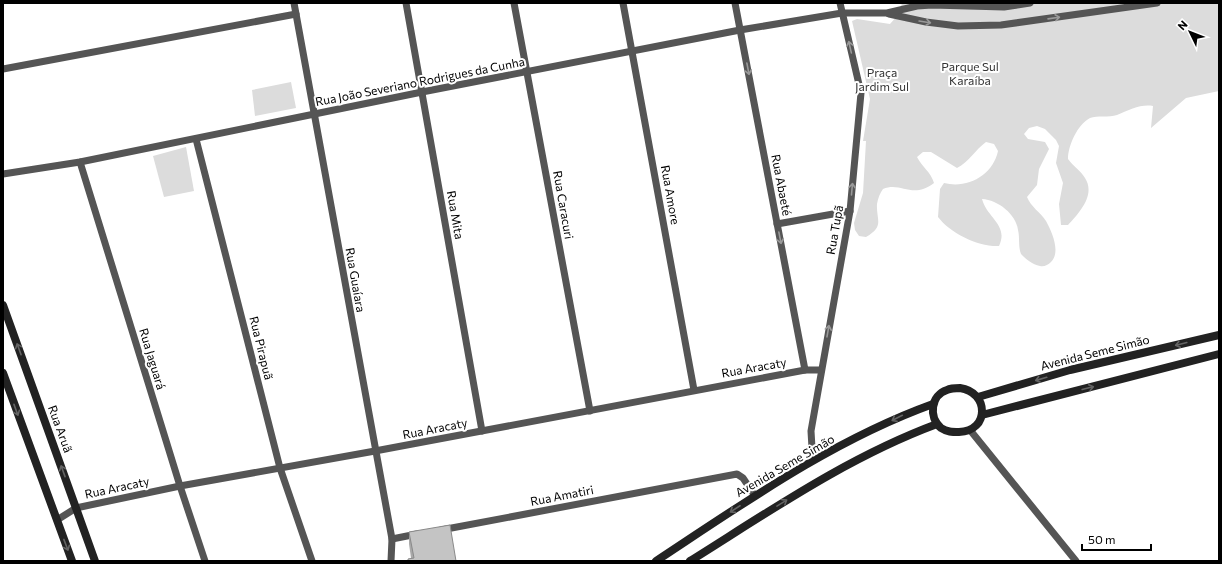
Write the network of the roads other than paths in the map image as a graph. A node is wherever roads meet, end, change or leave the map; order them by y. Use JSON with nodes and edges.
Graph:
{"nodes":[{"id":1,"x":294,"y":3,"type":"edge"},
{"id":2,"x":406,"y":3,"type":"edge"},
{"id":3,"x":514,"y":3,"type":"edge"},
{"id":4,"x":623,"y":3,"type":"edge"},
{"id":5,"x":735,"y":3,"type":"edge"},
{"id":6,"x":840,"y":3,"type":"edge"},
{"id":7,"x":1030,"y":3,"type":"edge"},
{"id":8,"x":1157,"y":3,"type":"edge"},
{"id":9,"x":842,"y":13,"type":"junction"},
{"id":10,"x":887,"y":13,"type":"junction"},
{"id":11,"x":296,"y":14,"type":"junction"},
{"id":12,"x":740,"y":30,"type":"junction"},
{"id":13,"x":632,"y":52,"type":"junction"},
{"id":14,"x":3,"y":69,"type":"edge"},
{"id":15,"x":528,"y":72,"type":"junction"},
{"id":16,"x":422,"y":92,"type":"junction"},
{"id":17,"x":314,"y":115,"type":"junction"},
{"id":18,"x":196,"y":139,"type":"junction"},
{"id":19,"x":80,"y":162,"type":"junction"},
{"id":20,"x":3,"y":174,"type":"edge"},
{"id":21,"x":850,"y":211,"type":"junction"},
{"id":22,"x":777,"y":224,"type":"junction"},
{"id":23,"x":3,"y":305,"type":"edge"},
{"id":24,"x":1219,"y":335,"type":"edge"},
{"id":25,"x":1219,"y":354,"type":"edge"},
{"id":26,"x":805,"y":370,"type":"junction"},
{"id":27,"x":821,"y":370,"type":"junction"},
{"id":28,"x":3,"y":373,"type":"edge"},
{"id":29,"x":694,"y":390,"type":"junction"},
{"id":30,"x":978,"y":397,"type":"junction"},
{"id":31,"x":933,"y":404,"type":"junction"},
{"id":32,"x":590,"y":411,"type":"junction"},
{"id":33,"x":982,"y":415,"type":"junction"},
{"id":34,"x":937,"y":424,"type":"junction"},
{"id":35,"x":970,"y":430,"type":"junction"},
{"id":36,"x":482,"y":431,"type":"junction"},
{"id":37,"x":375,"y":452,"type":"junction"},
{"id":38,"x":815,"y":459,"type":"junction"},
{"id":39,"x":280,"y":468,"type":"junction"},
{"id":40,"x":180,"y":486,"type":"junction"},
{"id":41,"x":755,"y":496,"type":"junction"},
{"id":42,"x":76,"y":508,"type":"junction"},
{"id":43,"x":57,"y":520,"type":"junction"},
{"id":44,"x":431,"y":532,"type":"edge"},
{"id":45,"x":423,"y":533,"type":"edge"},
{"id":46,"x":392,"y":539,"type":"junction"},
{"id":47,"x":72,"y":561,"type":"edge"},
{"id":48,"x":95,"y":561,"type":"edge"},
{"id":49,"x":206,"y":561,"type":"edge"},
{"id":50,"x":312,"y":561,"type":"edge"},
{"id":51,"x":391,"y":561,"type":"edge"},
{"id":52,"x":656,"y":561,"type":"edge"},
{"id":53,"x":690,"y":561,"type":"edge"},
{"id":54,"x":1076,"y":561,"type":"edge"}],
"edges":[{"from":1,"to":11,"type":"street","name":"Rua Guaíara"},
{"from":2,"to":16,"type":"street","name":"Rua Mita"},
{"from":3,"to":15,"type":"street","name":"Rua Caracuri"},
{"from":4,"to":13,"type":"street","name":"Rua Amore"},
{"from":5,"to":12,"type":"street","name":"Rua Abaeté"},
{"from":6,"to":9,"type":"street","name":"Rua Tupã"},
{"from":7,"to":10,"type":"street"},
{"from":10,"to":8,"type":"street","one_way":true},
{"from":9,"to":10,"type":"street","name":"Rua João Severiano Rodrigues da Cunha"},
{"from":9,"to":12,"type":"street","name":"Rua João Severiano Rodrigues da Cunha"},
{"from":21,"to":9,"type":"street","name":"Rua Tupã","one_way":true},
{"from":11,"to":14,"type":"street"},
{"from":11,"to":17,"type":"street","name":"Rua Guaíara"},
{"from":12,"to":13,"type":"street","name":"Rua João Severiano Rodrigues da Cunha"},
{"from":12,"to":22,"type":"street","name":"Rua Abaeté","one_way":true},
{"from":13,"to":15,"type":"street","name":"Rua João Severiano Rodrigues da Cunha"},
{"from":13,"to":29,"type":"street","name":"Rua Amore"},
{"from":15,"to":16,"type":"street","name":"Rua João Severiano Rodrigues da Cunha"},
{"from":15,"to":32,"type":"street","name":"Rua Caracuri"},
{"from":16,"to":17,"type":"street","name":"Rua João Severiano Rodrigues da Cunha"},
{"from":16,"to":36,"type":"street","name":"Rua Mita"},
{"from":17,"to":18,"type":"street","name":"Rua João Severiano Rodrigues da Cunha"},
{"from":17,"to":37,"type":"street","name":"Rua Guaíara"},
{"from":18,"to":19,"type":"street","name":"Rua João Severiano Rodrigues da Cunha"},
{"from":18,"to":39,"type":"street","name":"Rua Pirapuã"},
{"from":19,"to":20,"type":"street","name":"Rua João Severiano Rodrigues da Cunha"},
{"from":19,"to":40,"type":"street","name":"Rua Jaguará"},
{"from":21,"to":22,"type":"street"},
{"from":27,"to":21,"type":"street","name":"Rua Tupã","one_way":true},
{"from":22,"to":26,"type":"street","name":"Rua Abaeté","one_way":true},
{"from":42,"to":23,"type":"main road","name":"Rua Aruã","one_way":true},
{"from":24,"to":30,"type":"main road","name":"Avenida Seme Simão","one_way":true},
{"from":33,"to":25,"type":"main road","one_way":true},
{"from":26,"to":27,"type":"street","name":"Rua Aracaty"},
{"from":26,"to":29,"type":"street","name":"Rua Aracaty"},
{"from":27,"to":38,"type":"street","name":"Rua Tupã"},
{"from":28,"to":43,"type":"main road","one_way":true},
{"from":29,"to":32,"type":"street","name":"Rua Aracaty"},
{"from":30,"to":31,"type":"main road"},
{"from":30,"to":33,"type":"main road"},
{"from":31,"to":34,"type":"main road"},
{"from":31,"to":38,"type":"main road","name":"Avenida Seme Simão","one_way":true},
{"from":32,"to":36,"type":"street","name":"Rua Aracaty"},
{"from":33,"to":35,"type":"main road"},
{"from":34,"to":35,"type":"main road"},
{"from":53,"to":34,"type":"main road","one_way":true},
{"from":35,"to":54,"type":"street"},
{"from":36,"to":37,"type":"street","name":"Rua Aracaty"},
{"from":37,"to":39,"type":"street","name":"Rua Aracaty"},
{"from":37,"to":46,"type":"street","name":"Rua Guaíara"},
{"from":38,"to":41,"type":"main road","name":"Avenida Seme Simão"},
{"from":39,"to":40,"type":"street","name":"Rua Aracaty"},
{"from":39,"to":50,"type":"street","name":"Rua Pirapuã"},
{"from":40,"to":42,"type":"street","name":"Rua Aracaty"},
{"from":40,"to":49,"type":"street","name":"Rua Jaguará"},
{"from":41,"to":44,"type":"street","name":"Rua Amatiri"},
{"from":41,"to":52,"type":"main road","name":"Avenida Seme Simão","one_way":true},
{"from":42,"to":43,"type":"street","name":"Rua Aracaty"},
{"from":42,"to":48,"type":"main road","name":"Rua Aruã"},
{"from":43,"to":47,"type":"main road","one_way":true},
{"from":45,"to":46,"type":"street"},
{"from":46,"to":51,"type":"street","name":"Rua Guaíara"}]}
